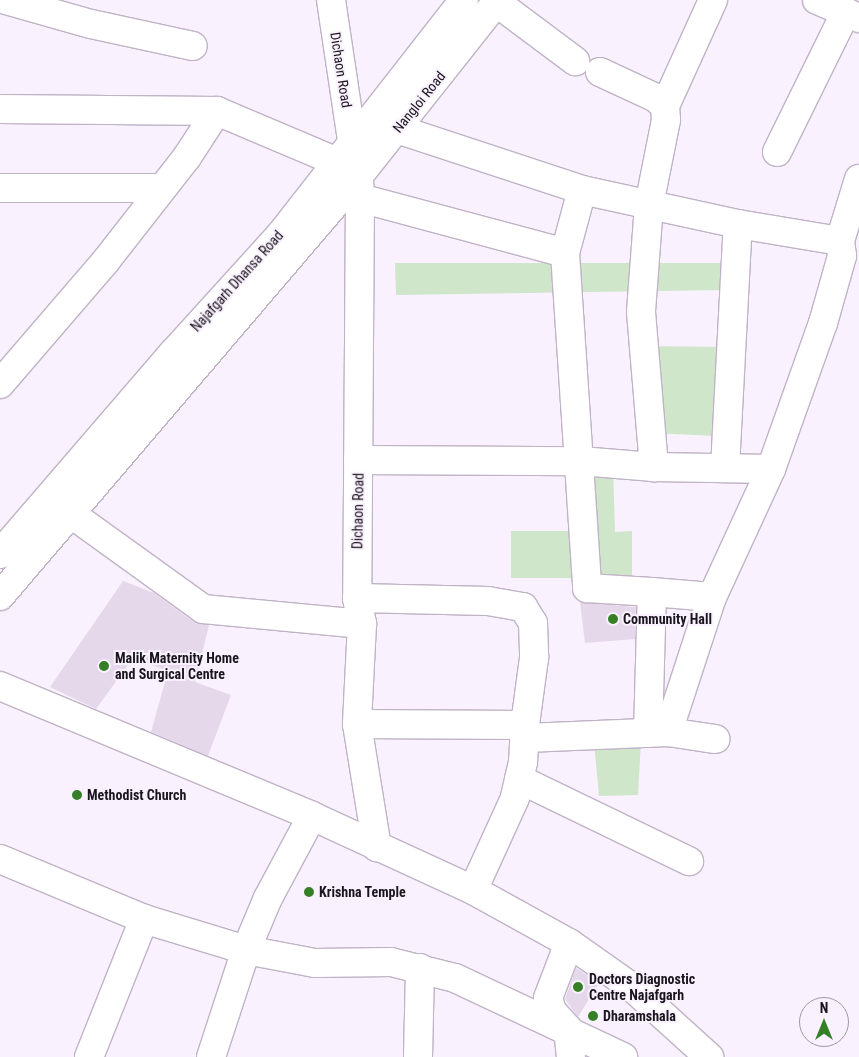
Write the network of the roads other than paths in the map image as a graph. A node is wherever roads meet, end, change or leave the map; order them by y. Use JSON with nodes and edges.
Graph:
{"nodes":[{"id":1,"x":6,"y":0,"type":"edge"},
{"id":2,"x":331,"y":0,"type":"edge"},
{"id":3,"x":464,"y":0,"type":"edge"},
{"id":4,"x":713,"y":0,"type":"edge"},
{"id":5,"x":818,"y":0,"type":"edge"},
{"id":6,"x":497,"y":1,"type":"edge"},
{"id":7,"x":853,"y":15,"type":"edge"},
{"id":8,"x":193,"y":46,"type":"dead end"},
{"id":9,"x":575,"y":61,"type":"dead end"},
{"id":10,"x":600,"y":72,"type":"dead end"},
{"id":11,"x":665,"y":106,"type":"junction"},
{"id":12,"x":0,"y":110,"type":"edge"},
{"id":13,"x":217,"y":111,"type":"junction"},
{"id":14,"x":397,"y":130,"type":"junction"},
{"id":15,"x":344,"y":151,"type":"junction"},
{"id":16,"x":777,"y":152,"type":"dead end"},
{"id":17,"x":859,"y":179,"type":"edge"},
{"id":18,"x":360,"y":186,"type":"junction"},
{"id":19,"x":0,"y":188,"type":"edge"},
{"id":20,"x":160,"y":188,"type":"junction"},
{"id":21,"x":582,"y":190,"type":"junction"},
{"id":22,"x":649,"y":205,"type":"junction"},
{"id":23,"x":738,"y":224,"type":"junction"},
{"id":24,"x":840,"y":241,"type":"junction"},
{"id":25,"x":566,"y":253,"type":"junction"},
{"id":26,"x":0,"y":384,"type":"edge"},
{"id":27,"x":358,"y":460,"type":"junction"},
{"id":28,"x":580,"y":461,"type":"junction"},
{"id":29,"x":654,"y":467,"type":"junction"},
{"id":30,"x":725,"y":468,"type":"junction"},
{"id":31,"x":771,"y":468,"type":"junction"},
{"id":32,"x":70,"y":514,"type":"junction"},
{"id":33,"x":8,"y":533,"type":"edge"},
{"id":34,"x":0,"y":554,"type":"edge"},
{"id":35,"x":652,"y":592,"type":"junction"},
{"id":36,"x":0,"y":596,"type":"edge"},
{"id":37,"x":712,"y":597,"type":"junction"},
{"id":38,"x":360,"y":611,"type":"junction"},
{"id":39,"x":0,"y":686,"type":"edge"},
{"id":40,"x":356,"y":724,"type":"junction"},
{"id":41,"x":526,"y":732,"type":"junction"},
{"id":42,"x":658,"y":732,"type":"junction"},
{"id":43,"x":715,"y":739,"type":"dead end"},
{"id":44,"x":520,"y":779,"type":"junction"},
{"id":45,"x":312,"y":816,"type":"junction"},
{"id":46,"x":377,"y":847,"type":"junction"},
{"id":47,"x":0,"y":859,"type":"edge"},
{"id":48,"x":689,"y":861,"type":"dead end"},
{"id":49,"x":473,"y":890,"type":"junction"},
{"id":50,"x":144,"y":919,"type":"junction"},
{"id":51,"x":569,"y":943,"type":"junction"},
{"id":52,"x":246,"y":950,"type":"junction"},
{"id":53,"x":420,"y":968,"type":"junction"},
{"id":54,"x":568,"y":1029,"type":"junction"},
{"id":55,"x":89,"y":1057,"type":"edge"},
{"id":56,"x":211,"y":1057,"type":"edge"},
{"id":57,"x":418,"y":1057,"type":"edge"},
{"id":58,"x":571,"y":1057,"type":"edge"},
{"id":59,"x":623,"y":1057,"type":"edge"},
{"id":60,"x":709,"y":1057,"type":"edge"}],
"edges":[{"from":1,"to":8,"type":"street"},
{"from":2,"to":15,"type":"street","name":"Dichaon Road"},
{"from":3,"to":15,"type":"street","name":"Najafgarh Dhansa Road"},
{"from":4,"to":11,"type":"street"},
{"from":5,"to":7,"type":"street"},
{"from":6,"to":9,"type":"street"},
{"from":6,"to":14,"type":"street","name":"Nangloi Road"},
{"from":7,"to":16,"type":"street"},
{"from":10,"to":11,"type":"street"},
{"from":11,"to":22,"type":"street"},
{"from":12,"to":13,"type":"street"},
{"from":13,"to":15,"type":"street"},
{"from":13,"to":20,"type":"street"},
{"from":14,"to":18,"type":"street","name":"Nangloi Road"},
{"from":14,"to":21,"type":"street"},
{"from":15,"to":18,"type":"street","name":"Dichaon Road"},
{"from":15,"to":33,"type":"street","name":"Najafgarh Dhansa Road"},
{"from":17,"to":24,"type":"street"},
{"from":18,"to":25,"type":"street"},
{"from":18,"to":27,"type":"street","name":"Dichaon Road"},
{"from":18,"to":32,"type":"street","name":"Nangloi Road"},
{"from":19,"to":20,"type":"street"},
{"from":20,"to":26,"type":"street"},
{"from":21,"to":22,"type":"street"},
{"from":21,"to":25,"type":"street"},
{"from":22,"to":23,"type":"street"},
{"from":22,"to":29,"type":"street"},
{"from":23,"to":24,"type":"street"},
{"from":23,"to":30,"type":"street"},
{"from":24,"to":31,"type":"street"},
{"from":25,"to":28,"type":"street"},
{"from":27,"to":28,"type":"street"},
{"from":27,"to":38,"type":"street","name":"Dichaon Road"},
{"from":28,"to":29,"type":"street"},
{"from":28,"to":35,"type":"street"},
{"from":29,"to":30,"type":"street"},
{"from":30,"to":31,"type":"street"},
{"from":31,"to":37,"type":"street"},
{"from":32,"to":36,"type":"street","name":"Nangloi Road"},
{"from":32,"to":38,"type":"street"},
{"from":33,"to":34,"type":"street","name":"Najafgarh Dhansa Road"},
{"from":35,"to":37,"type":"street"},
{"from":35,"to":42,"type":"street"},
{"from":37,"to":42,"type":"street"},
{"from":38,"to":40,"type":"street","name":"Dichaon Road"},
{"from":38,"to":41,"type":"street"},
{"from":39,"to":45,"type":"street"},
{"from":40,"to":41,"type":"street"},
{"from":40,"to":46,"type":"street","name":"Dichaon Road"},
{"from":41,"to":42,"type":"street"},
{"from":41,"to":44,"type":"street"},
{"from":42,"to":43,"type":"street"},
{"from":44,"to":48,"type":"street"},
{"from":44,"to":49,"type":"street"},
{"from":45,"to":46,"type":"street"},
{"from":45,"to":52,"type":"street"},
{"from":46,"to":49,"type":"street"},
{"from":47,"to":50,"type":"street"},
{"from":49,"to":51,"type":"street"},
{"from":50,"to":52,"type":"street"},
{"from":50,"to":55,"type":"street"},
{"from":51,"to":54,"type":"street"},
{"from":51,"to":60,"type":"street"},
{"from":52,"to":53,"type":"street"},
{"from":52,"to":56,"type":"street"},
{"from":53,"to":54,"type":"street"},
{"from":53,"to":57,"type":"street"},
{"from":54,"to":58,"type":"street"},
{"from":54,"to":59,"type":"street"}]}
